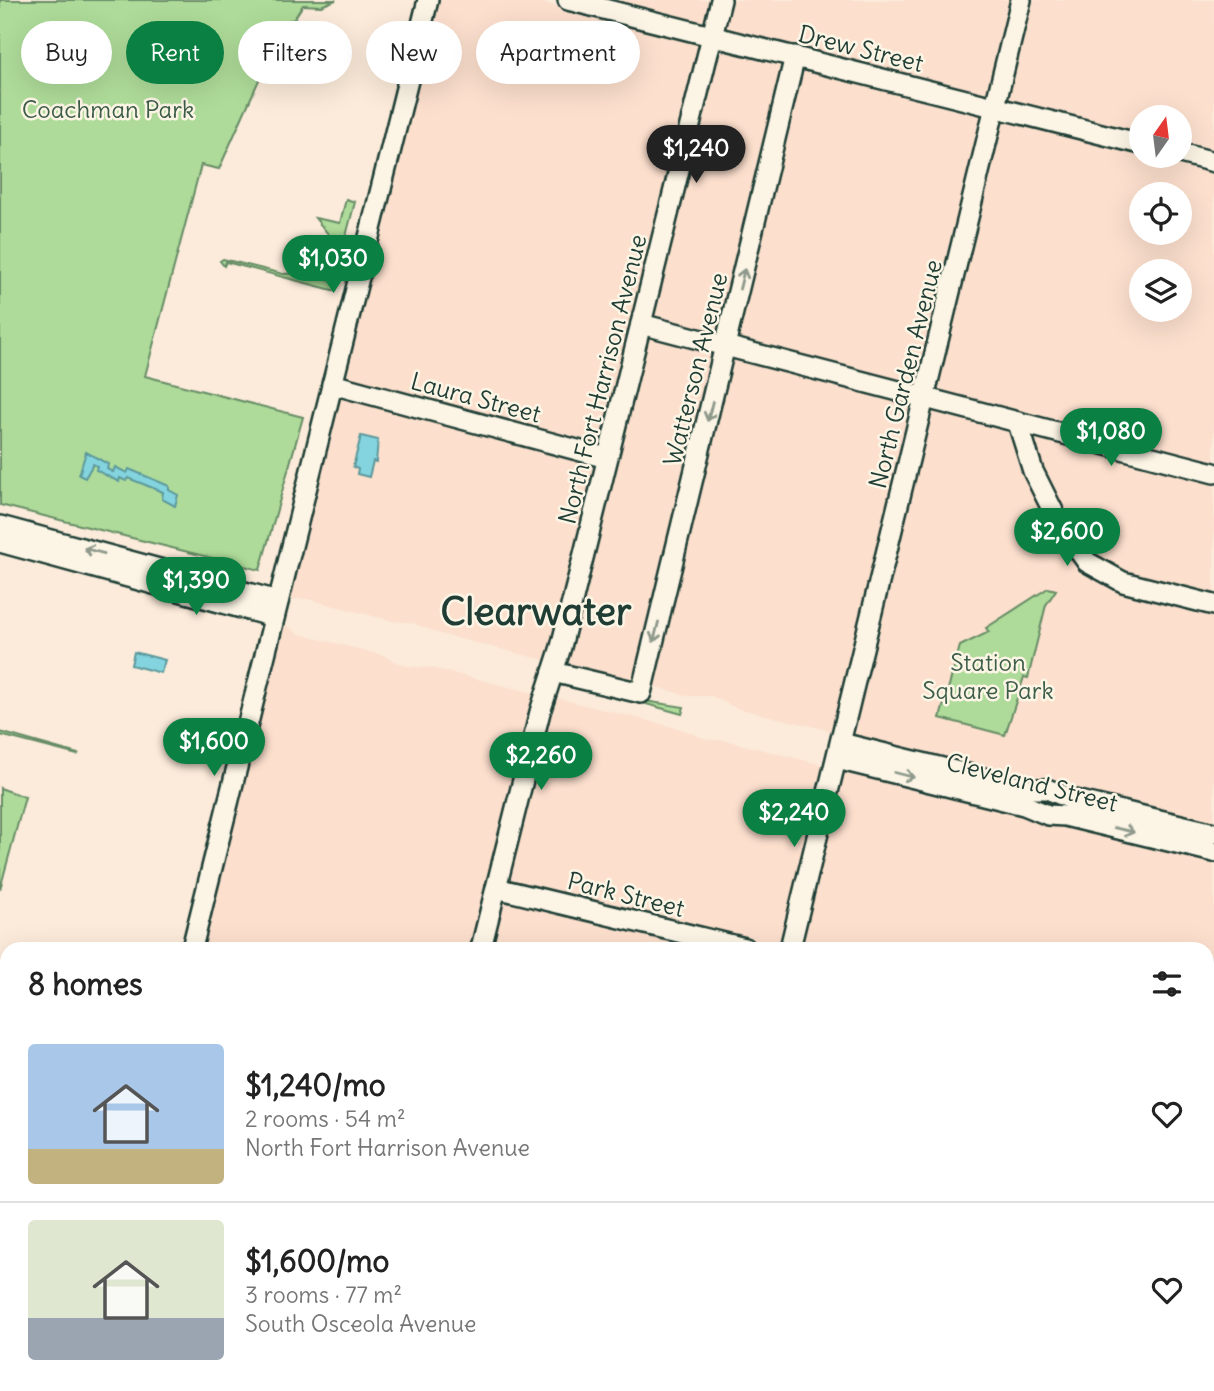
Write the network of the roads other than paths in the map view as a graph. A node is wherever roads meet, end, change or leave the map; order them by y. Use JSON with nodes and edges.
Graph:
{"nodes":[{"id":1,"x":428,"y":0,"type":"edge"},
{"id":2,"x":568,"y":0,"type":"edge"},
{"id":3,"x":721,"y":0,"type":"edge"},
{"id":4,"x":1021,"y":0,"type":"edge"},
{"id":5,"x":712,"y":36,"type":"junction"},
{"id":6,"x":795,"y":56,"type":"junction"},
{"id":7,"x":995,"y":107,"type":"junction"},
{"id":8,"x":1129,"y":141,"type":"edge"},
{"id":9,"x":1192,"y":156,"type":"edge"},
{"id":10,"x":1214,"y":162,"type":"edge"},
{"id":11,"x":642,"y":324,"type":"junction"},
{"id":12,"x":726,"y":345,"type":"junction"},
{"id":13,"x":332,"y":384,"type":"junction"},
{"id":14,"x":924,"y":396,"type":"junction"},
{"id":15,"x":1018,"y":423,"type":"junction"},
{"id":16,"x":607,"y":458,"type":"junction"},
{"id":17,"x":1214,"y":473,"type":"edge"},
{"id":18,"x":0,"y":526,"type":"edge"},
{"id":19,"x":0,"y":542,"type":"edge"},
{"id":20,"x":1214,"y":605,"type":"edge"},
{"id":21,"x":276,"y":609,"type":"junction"},
{"id":22,"x":550,"y":680,"type":"junction"},
{"id":23,"x":839,"y":751,"type":"junction"},
{"id":24,"x":1214,"y":833,"type":"edge"},
{"id":25,"x":1214,"y":852,"type":"edge"},
{"id":26,"x":496,"y":888,"type":"junction"},
{"id":27,"x":193,"y":942,"type":"edge"},
{"id":28,"x":482,"y":942,"type":"edge"},
{"id":29,"x":720,"y":942,"type":"edge"},
{"id":30,"x":791,"y":942,"type":"edge"}],
"edges":[{"from":1,"to":13,"type":"street"},
{"from":2,"to":5,"type":"street","name":"Drew Street"},
{"from":3,"to":5,"type":"street","name":"North Fort Harrison Avenue"},
{"from":4,"to":7,"type":"street","name":"North Garden Avenue"},
{"from":5,"to":6,"type":"street","name":"Drew Street"},
{"from":5,"to":11,"type":"street","name":"North Fort Harrison Avenue"},
{"from":6,"to":7,"type":"street","name":"Drew Street"},
{"from":12,"to":6,"type":"street","name":"Watterson Avenue","one_way":true},
{"from":7,"to":8,"type":"street","name":"Drew Street"},
{"from":7,"to":14,"type":"street","name":"North Garden Avenue"},
{"from":9,"to":10,"type":"street"},
{"from":11,"to":12,"type":"street"},
{"from":11,"to":16,"type":"street","name":"North Fort Harrison Avenue"},
{"from":12,"to":14,"type":"street"},
{"from":12,"to":22,"type":"street","name":"Watterson Avenue","one_way":true},
{"from":13,"to":16,"type":"street","name":"Laura Street"},
{"from":13,"to":21,"type":"street"},
{"from":14,"to":15,"type":"street"},
{"from":14,"to":23,"type":"street","name":"North Garden Avenue"},
{"from":15,"to":17,"type":"street"},
{"from":15,"to":20,"type":"street"},
{"from":16,"to":22,"type":"street","name":"North Fort Harrison Avenue"},
{"from":21,"to":18,"type":"street","one_way":true},
{"from":19,"to":21,"type":"street"},
{"from":21,"to":27,"type":"street"},
{"from":22,"to":26,"type":"street","name":"North Fort Harrison Avenue"},
{"from":23,"to":24,"type":"street","name":"Cleveland Street"},
{"from":23,"to":25,"type":"street","name":"Cleveland Street","one_way":true},
{"from":23,"to":30,"type":"street","name":"North Garden Avenue"},
{"from":26,"to":28,"type":"street","name":"North Fort Harrison Avenue"},
{"from":26,"to":29,"type":"street","name":"Park Street"}]}
